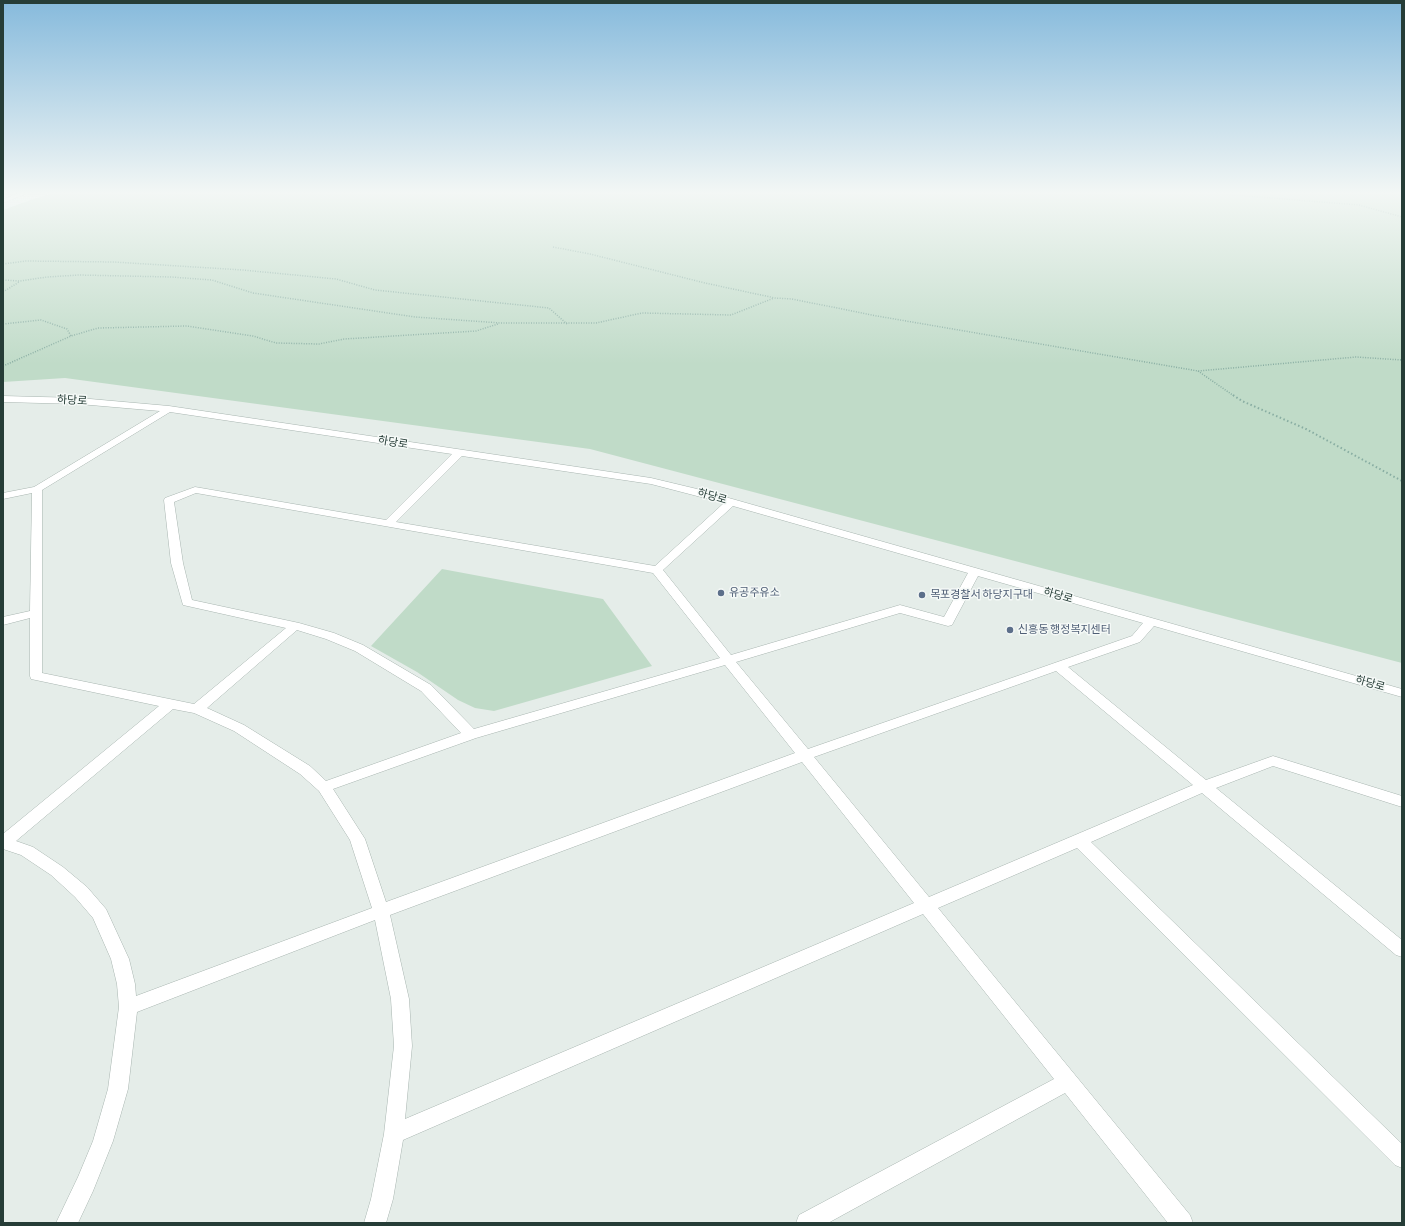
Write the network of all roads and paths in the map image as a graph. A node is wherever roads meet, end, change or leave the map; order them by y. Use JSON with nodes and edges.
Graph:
{"nodes":[{"id":1,"x":565,"y":249,"type":"edge"},
{"id":2,"x":3,"y":264,"type":"edge"},
{"id":3,"x":3,"y":280,"type":"edge"},
{"id":4,"x":20,"y":281,"type":"junction"},
{"id":5,"x":3,"y":292,"type":"edge"},
{"id":6,"x":775,"y":298,"type":"junction"},
{"id":7,"x":501,"y":323,"type":"junction"},
{"id":8,"x":3,"y":324,"type":"edge"},
{"id":9,"x":567,"y":324,"type":"junction"},
{"id":10,"x":71,"y":336,"type":"junction"},
{"id":11,"x":1402,"y":360,"type":"edge"},
{"id":12,"x":3,"y":366,"type":"edge"},
{"id":13,"x":1198,"y":371,"type":"junction"},
{"id":14,"x":3,"y":399,"type":"edge"},
{"id":15,"x":169,"y":409,"type":"junction"},
{"id":16,"x":459,"y":453,"type":"junction"},
{"id":17,"x":1402,"y":481,"type":"edge"},
{"id":18,"x":37,"y":489,"type":"junction"},
{"id":19,"x":3,"y":496,"type":"edge"},
{"id":20,"x":731,"y":502,"type":"junction"},
{"id":21,"x":388,"y":524,"type":"junction"},
{"id":22,"x":657,"y":570,"type":"junction"},
{"id":23,"x":975,"y":571,"type":"junction"},
{"id":24,"x":36,"y":613,"type":"junction"},
{"id":25,"x":3,"y":620,"type":"edge"},
{"id":26,"x":1150,"y":623,"type":"junction"},
{"id":27,"x":295,"y":626,"type":"junction"},
{"id":28,"x":728,"y":660,"type":"junction"},
{"id":29,"x":1058,"y":667,"type":"junction"},
{"id":30,"x":1402,"y":693,"type":"edge"},
{"id":31,"x":170,"y":704,"type":"junction"},
{"id":32,"x":197,"y":709,"type":"junction"},
{"id":33,"x":471,"y":735,"type":"junction"},
{"id":34,"x":805,"y":755,"type":"junction"},
{"id":35,"x":324,"y":787,"type":"junction"},
{"id":36,"x":1203,"y":787,"type":"junction"},
{"id":37,"x":1402,"y":802,"type":"edge"},
{"id":38,"x":1079,"y":840,"type":"junction"},
{"id":39,"x":3,"y":843,"type":"edge"},
{"id":40,"x":926,"y":906,"type":"junction"},
{"id":41,"x":381,"y":910,"type":"junction"},
{"id":42,"x":1402,"y":950,"type":"edge"},
{"id":43,"x":128,"y":1007,"type":"junction"},
{"id":44,"x":1068,"y":1082,"type":"junction"},
{"id":45,"x":394,"y":1134,"type":"junction"},
{"id":46,"x":1402,"y":1158,"type":"edge"},
{"id":47,"x":67,"y":1223,"type":"edge"},
{"id":48,"x":375,"y":1223,"type":"edge"},
{"id":49,"x":807,"y":1223,"type":"edge"},
{"id":50,"x":1182,"y":1223,"type":"edge"}],
"edges":[{"from":1,"to":6,"type":"path"},
{"from":2,"to":9,"type":"path"},
{"from":3,"to":4,"type":"path"},
{"from":4,"to":5,"type":"path"},
{"from":4,"to":7,"type":"path"},
{"from":6,"to":9,"type":"path"},
{"from":6,"to":13,"type":"path"},
{"from":7,"to":9,"type":"path"},
{"from":7,"to":10,"type":"path"},
{"from":8,"to":10,"type":"path"},
{"from":10,"to":12,"type":"path"},
{"from":11,"to":13,"type":"path"},
{"from":13,"to":17,"type":"path"},
{"from":14,"to":15,"type":"street","name":"하당로"},
{"from":15,"to":16,"type":"street","name":"하당로"},
{"from":15,"to":18,"type":"street"},
{"from":16,"to":20,"type":"street","name":"하당로"},
{"from":16,"to":21,"type":"street"},
{"from":18,"to":19,"type":"street"},
{"from":18,"to":24,"type":"street"},
{"from":20,"to":22,"type":"street"},
{"from":20,"to":23,"type":"street","name":"하당로"},
{"from":21,"to":22,"type":"street"},
{"from":21,"to":27,"type":"street"},
{"from":22,"to":28,"type":"street"},
{"from":23,"to":26,"type":"street","name":"하당로"},
{"from":23,"to":28,"type":"street"},
{"from":24,"to":25,"type":"street"},
{"from":24,"to":31,"type":"street"},
{"from":26,"to":29,"type":"street"},
{"from":26,"to":30,"type":"street","name":"하당로"},
{"from":27,"to":32,"type":"street"},
{"from":27,"to":33,"type":"street"},
{"from":28,"to":33,"type":"street"},
{"from":28,"to":34,"type":"street"},
{"from":29,"to":34,"type":"street"},
{"from":29,"to":36,"type":"street"},
{"from":31,"to":32,"type":"street"},
{"from":31,"to":39,"type":"street"},
{"from":32,"to":35,"type":"street"},
{"from":33,"to":35,"type":"street"},
{"from":34,"to":40,"type":"street"},
{"from":34,"to":41,"type":"street"},
{"from":35,"to":41,"type":"street"},
{"from":36,"to":37,"type":"street"},
{"from":36,"to":38,"type":"street"},
{"from":36,"to":42,"type":"street"},
{"from":38,"to":40,"type":"street"},
{"from":38,"to":46,"type":"street"},
{"from":39,"to":43,"type":"street"},
{"from":40,"to":44,"type":"street"},
{"from":40,"to":45,"type":"street"},
{"from":41,"to":43,"type":"street"},
{"from":41,"to":45,"type":"street"},
{"from":43,"to":47,"type":"street"},
{"from":44,"to":49,"type":"street"},
{"from":44,"to":50,"type":"street"},
{"from":45,"to":48,"type":"street"}]}
